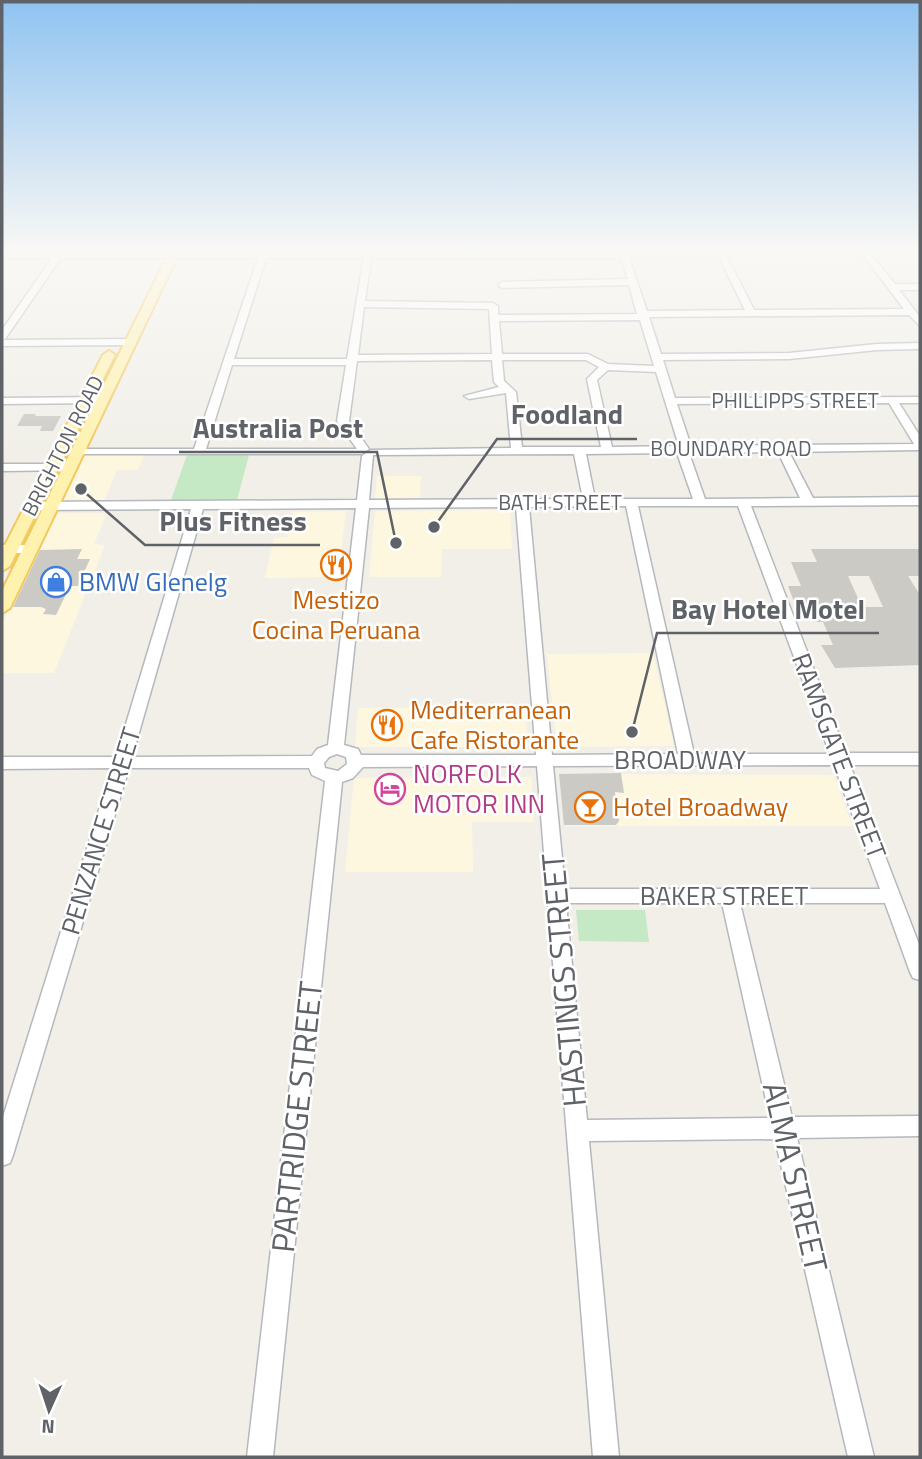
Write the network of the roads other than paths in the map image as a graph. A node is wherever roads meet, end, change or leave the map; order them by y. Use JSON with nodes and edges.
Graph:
{"nodes":[{"id":1,"x":16,"y":319,"type":"edge"},
{"id":2,"x":128,"y":319,"type":"edge"},
{"id":3,"x":140,"y":319,"type":"edge"},
{"id":4,"x":241,"y":319,"type":"edge"},
{"id":5,"x":357,"y":319,"type":"edge"},
{"id":6,"x":495,"y":319,"type":"edge"},
{"id":7,"x":643,"y":319,"type":"edge"},
{"id":8,"x":2,"y":340,"type":"edge"},
{"id":9,"x":116,"y":342,"type":"junction"},
{"id":10,"x":130,"y":342,"type":"junction"},
{"id":11,"x":920,"y":346,"type":"edge"},
{"id":12,"x":498,"y":357,"type":"junction"},
{"id":13,"x":655,"y":357,"type":"junction"},
{"id":14,"x":351,"y":360,"type":"junction"},
{"id":15,"x":227,"y":362,"type":"junction"},
{"id":16,"x":606,"y":367,"type":"junction"},
{"id":17,"x":659,"y":369,"type":"junction"},
{"id":18,"x":507,"y":389,"type":"junction"},
{"id":19,"x":469,"y":396,"type":"dead end"},
{"id":20,"x":102,"y":400,"type":"junction"},
{"id":21,"x":892,"y":400,"type":"junction"},
{"id":22,"x":920,"y":400,"type":"edge"},
{"id":23,"x":2,"y":401,"type":"edge"},
{"id":24,"x":87,"y":401,"type":"junction"},
{"id":25,"x":670,"y":401,"type":"junction"},
{"id":26,"x":920,"y":445,"type":"edge"},
{"id":27,"x":782,"y":449,"type":"junction"},
{"id":28,"x":364,"y":450,"type":"junction"},
{"id":29,"x":517,"y":450,"type":"junction"},
{"id":30,"x":579,"y":450,"type":"junction"},
{"id":31,"x":607,"y":450,"type":"junction"},
{"id":32,"x":684,"y":450,"type":"junction"},
{"id":33,"x":199,"y":451,"type":"junction"},
{"id":34,"x":77,"y":452,"type":"junction"},
{"id":35,"x":2,"y":468,"type":"edge"},
{"id":36,"x":53,"y":468,"type":"junction"},
{"id":37,"x":70,"y":468,"type":"junction"},
{"id":38,"x":920,"y":500,"type":"edge"},
{"id":39,"x":808,"y":501,"type":"junction"},
{"id":40,"x":631,"y":502,"type":"junction"},
{"id":41,"x":700,"y":502,"type":"junction"},
{"id":42,"x":743,"y":502,"type":"junction"},
{"id":43,"x":522,"y":503,"type":"junction"},
{"id":44,"x":590,"y":503,"type":"junction"},
{"id":45,"x":363,"y":504,"type":"junction"},
{"id":46,"x":198,"y":505,"type":"junction"},
{"id":47,"x":31,"y":506,"type":"junction"},
{"id":48,"x":51,"y":506,"type":"junction"},
{"id":49,"x":6,"y":549,"type":"edge"},
{"id":50,"x":30,"y":549,"type":"junction"},
{"id":51,"x":2,"y":566,"type":"edge"},
{"id":52,"x":2,"y":608,"type":"edge"},
{"id":53,"x":336,"y":748,"type":"junction"},
{"id":54,"x":920,"y":759,"type":"edge"},
{"id":55,"x":687,"y":760,"type":"junction"},
{"id":56,"x":841,"y":760,"type":"junction"},
{"id":57,"x":356,"y":761,"type":"junction"},
{"id":58,"x":543,"y":761,"type":"junction"},
{"id":59,"x":316,"y":762,"type":"junction"},
{"id":60,"x":2,"y":763,"type":"edge"},
{"id":61,"x":122,"y":764,"type":"junction"},
{"id":62,"x":334,"y":777,"type":"junction"},
{"id":63,"x":556,"y":896,"type":"junction"},
{"id":64,"x":729,"y":896,"type":"junction"},
{"id":65,"x":892,"y":896,"type":"junction"},
{"id":66,"x":914,"y":941,"type":"edge"},
{"id":67,"x":920,"y":972,"type":"edge"},
{"id":68,"x":920,"y":1126,"type":"edge"},
{"id":69,"x":784,"y":1128,"type":"junction"},
{"id":70,"x":578,"y":1130,"type":"junction"},
{"id":71,"x":2,"y":1155,"type":"edge"},
{"id":72,"x":260,"y":1457,"type":"edge"},
{"id":73,"x":606,"y":1457,"type":"edge"},
{"id":74,"x":861,"y":1457,"type":"edge"}],
"edges":[{"from":1,"to":8,"type":"street"},
{"from":2,"to":9,"type":"main road","name":"BRIGHTON ROAD"},
{"from":3,"to":10,"type":"main road","name":"BRIGHTON ROAD"},
{"from":4,"to":15,"type":"street"},
{"from":5,"to":14,"type":"street"},
{"from":6,"to":12,"type":"street"},
{"from":7,"to":13,"type":"street"},
{"from":8,"to":9,"type":"street"},
{"from":9,"to":10,"type":"street"},
{"from":9,"to":24,"type":"main road","name":"BRIGHTON ROAD"},
{"from":10,"to":20,"type":"main road","name":"BRIGHTON ROAD"},
{"from":11,"to":13,"type":"street"},
{"from":12,"to":14,"type":"street"},
{"from":12,"to":16,"type":"street"},
{"from":12,"to":18,"type":"street"},
{"from":13,"to":17,"type":"street"},
{"from":14,"to":15,"type":"street"},
{"from":14,"to":28,"type":"street"},
{"from":15,"to":33,"type":"street"},
{"from":16,"to":17,"type":"street"},
{"from":16,"to":31,"type":"street"},
{"from":17,"to":25,"type":"street"},
{"from":18,"to":19,"type":"street"},
{"from":18,"to":29,"type":"street"},
{"from":20,"to":24,"type":"street"},
{"from":20,"to":34,"type":"main road","name":"BRIGHTON ROAD"},
{"from":21,"to":22,"type":"street","name":"PHILLIPPS STREET"},
{"from":21,"to":25,"type":"street","name":"PHILLIPPS STREET"},
{"from":21,"to":26,"type":"street"},
{"from":23,"to":24,"type":"street"},
{"from":24,"to":36,"type":"main road","name":"BRIGHTON ROAD"},
{"from":25,"to":32,"type":"street"},
{"from":26,"to":27,"type":"street","name":"BOUNDARY ROAD"},
{"from":27,"to":32,"type":"street","name":"BOUNDARY ROAD"},
{"from":27,"to":39,"type":"street"},
{"from":28,"to":29,"type":"street","name":"BOUNDARY ROAD"},
{"from":28,"to":33,"type":"street","name":"BOUNDARY ROAD"},
{"from":28,"to":45,"type":"street"},
{"from":29,"to":30,"type":"street","name":"BOUNDARY ROAD"},
{"from":30,"to":31,"type":"street","name":"BOUNDARY ROAD"},
{"from":30,"to":44,"type":"street"},
{"from":31,"to":32,"type":"street","name":"BOUNDARY ROAD"},
{"from":32,"to":41,"type":"street"},
{"from":33,"to":34,"type":"street","name":"BOUNDARY ROAD"},
{"from":34,"to":37,"type":"main road","name":"BRIGHTON ROAD"},
{"from":35,"to":36,"type":"street"},
{"from":36,"to":37,"type":"street"},
{"from":36,"to":47,"type":"main road","name":"BRIGHTON ROAD"},
{"from":37,"to":48,"type":"main road","name":"BRIGHTON ROAD"},
{"from":38,"to":39,"type":"street","name":"BATH STREET"},
{"from":39,"to":42,"type":"street","name":"BATH STREET"},
{"from":40,"to":41,"type":"street","name":"BATH STREET"},
{"from":40,"to":44,"type":"street","name":"BATH STREET"},
{"from":40,"to":55,"type":"street"},
{"from":41,"to":42,"type":"street","name":"BATH STREET"},
{"from":42,"to":56,"type":"street","name":"RAMSGATE STREET"},
{"from":43,"to":44,"type":"street","name":"BATH STREET"},
{"from":43,"to":45,"type":"street","name":"BATH STREET"},
{"from":43,"to":58,"type":"street","name":"HASTINGS STREET"},
{"from":45,"to":46,"type":"street","name":"BATH STREET"},
{"from":45,"to":53,"type":"street"},
{"from":46,"to":48,"type":"street","name":"BATH STREET"},
{"from":46,"to":61,"type":"street","name":"PENZANCE STREET"},
{"from":47,"to":48,"type":"street","name":"BATH STREET"},
{"from":47,"to":49,"type":"main road","name":"BRIGHTON ROAD"},
{"from":48,"to":50,"type":"main road","name":"BRIGHTON ROAD"},
{"from":49,"to":50,"type":"street"},
{"from":49,"to":51,"type":"main road","name":"BRIGHTON ROAD"},
{"from":50,"to":52,"type":"main road","name":"BRIGHTON ROAD"},
{"from":53,"to":57,"type":"street"},
{"from":53,"to":59,"type":"street"},
{"from":54,"to":56,"type":"street","name":"BROADWAY"},
{"from":55,"to":56,"type":"street","name":"BROADWAY"},
{"from":55,"to":58,"type":"street","name":"BROADWAY"},
{"from":56,"to":65,"type":"street","name":"RAMSGATE STREET"},
{"from":57,"to":58,"type":"street","name":"BROADWAY"},
{"from":57,"to":62,"type":"street"},
{"from":58,"to":63,"type":"street","name":"HASTINGS STREET"},
{"from":59,"to":61,"type":"street"},
{"from":59,"to":62,"type":"street"},
{"from":60,"to":61,"type":"street"},
{"from":61,"to":71,"type":"street","name":"PENZANCE STREET"},
{"from":62,"to":72,"type":"street","name":"PARTRIDGE STREET"},
{"from":63,"to":64,"type":"street","name":"BAKER STREET"},
{"from":63,"to":70,"type":"street","name":"HASTINGS STREET"},
{"from":64,"to":65,"type":"street","name":"BAKER STREET"},
{"from":64,"to":69,"type":"street","name":"ALMA STREET"},
{"from":65,"to":66,"type":"street","name":"RAMSGATE STREET"},
{"from":66,"to":67,"type":"street","name":"RAMSGATE STREET"},
{"from":68,"to":69,"type":"street"},
{"from":69,"to":70,"type":"street"},
{"from":69,"to":74,"type":"street","name":"ALMA STREET"},
{"from":70,"to":73,"type":"street","name":"HASTINGS STREET"}]}
